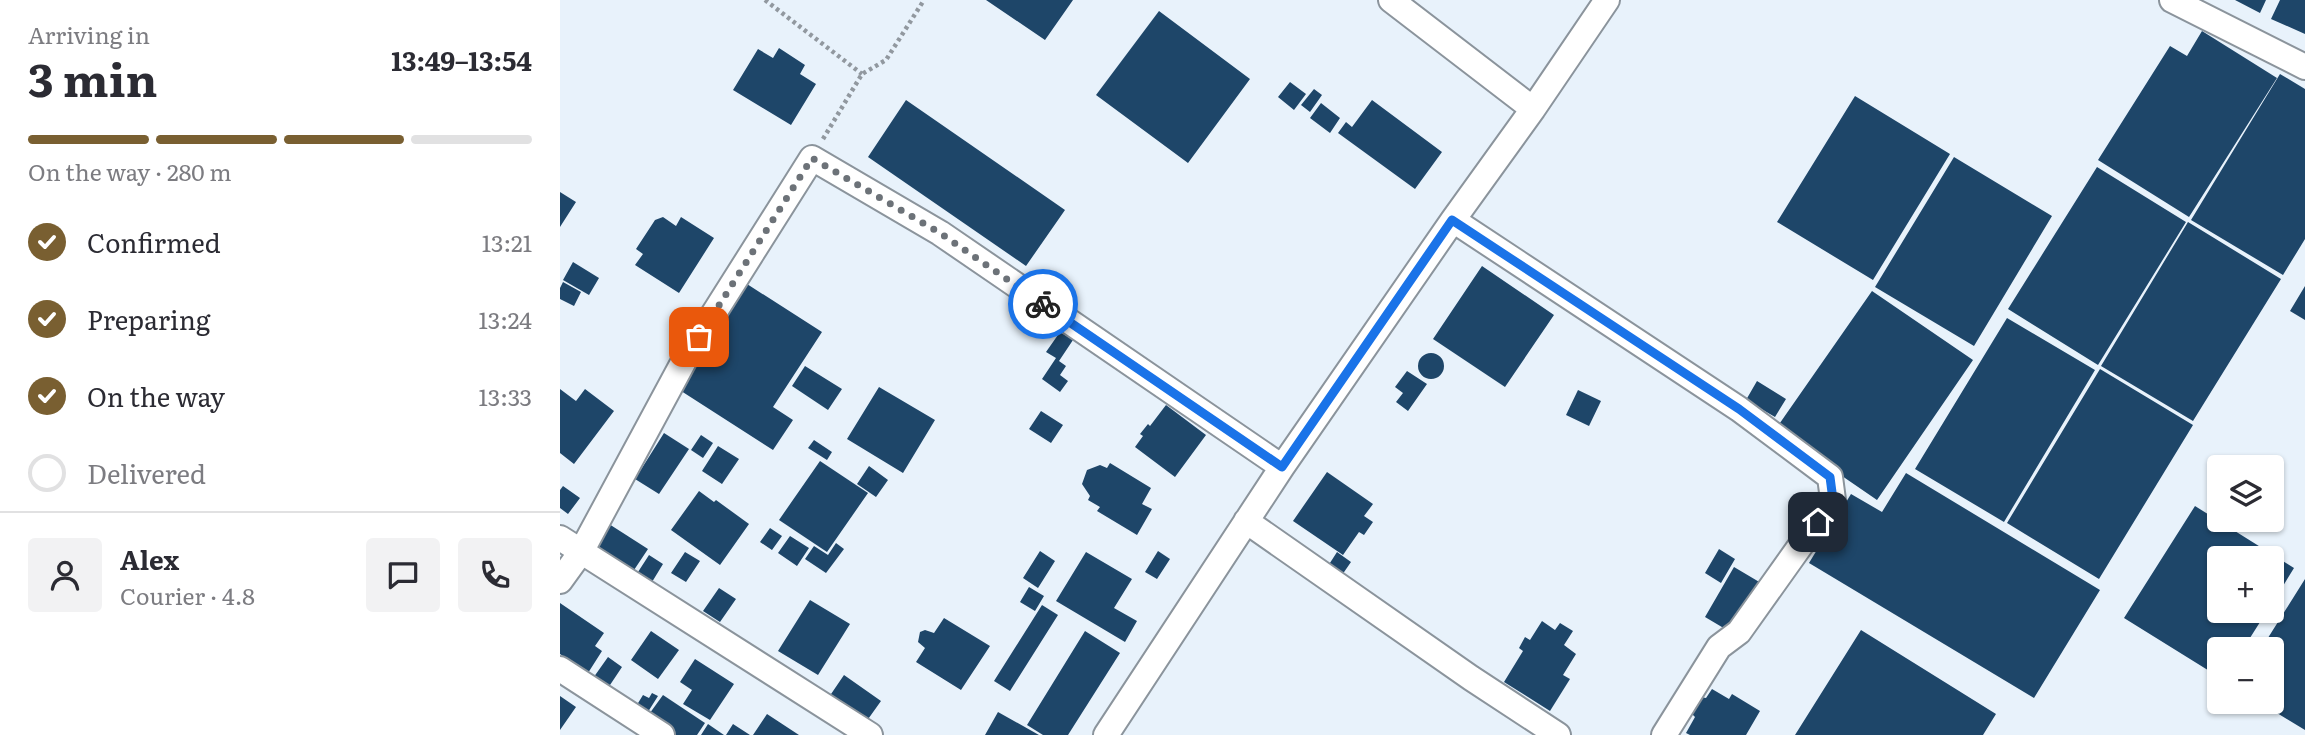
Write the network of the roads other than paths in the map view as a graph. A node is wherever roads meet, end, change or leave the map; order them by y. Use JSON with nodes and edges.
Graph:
{"nodes":[{"id":1,"x":1391,"y":0,"type":"edge"},
{"id":2,"x":1607,"y":0,"type":"edge"},
{"id":3,"x":2172,"y":0,"type":"edge"},
{"id":4,"x":2305,"y":67,"type":"edge"},
{"id":5,"x":1533,"y":109,"type":"junction"},
{"id":6,"x":1452,"y":220,"type":"junction"},
{"id":7,"x":1282,"y":467,"type":"junction"},
{"id":8,"x":1246,"y":521,"type":"junction"},
{"id":9,"x":560,"y":538,"type":"edge"},
{"id":10,"x":581,"y":552,"type":"junction"},
{"id":11,"x":560,"y":581,"type":"edge"},
{"id":12,"x":560,"y":668,"type":"edge"},
{"id":13,"x":662,"y":735,"type":"edge"},
{"id":14,"x":870,"y":735,"type":"edge"},
{"id":15,"x":1106,"y":735,"type":"edge"},
{"id":16,"x":1558,"y":735,"type":"edge"},
{"id":17,"x":1664,"y":735,"type":"edge"}],
"edges":[{"from":1,"to":5,"type":"street"},
{"from":2,"to":5,"type":"street"},
{"from":3,"to":4,"type":"street"},
{"from":5,"to":6,"type":"street"},
{"from":6,"to":7,"type":"street"},
{"from":6,"to":17,"type":"street"},
{"from":7,"to":8,"type":"street"},
{"from":7,"to":10,"type":"street"},
{"from":8,"to":15,"type":"street"},
{"from":8,"to":16,"type":"street"},
{"from":9,"to":10,"type":"street"},
{"from":10,"to":11,"type":"street"},
{"from":10,"to":14,"type":"street"},
{"from":12,"to":13,"type":"street"}]}
